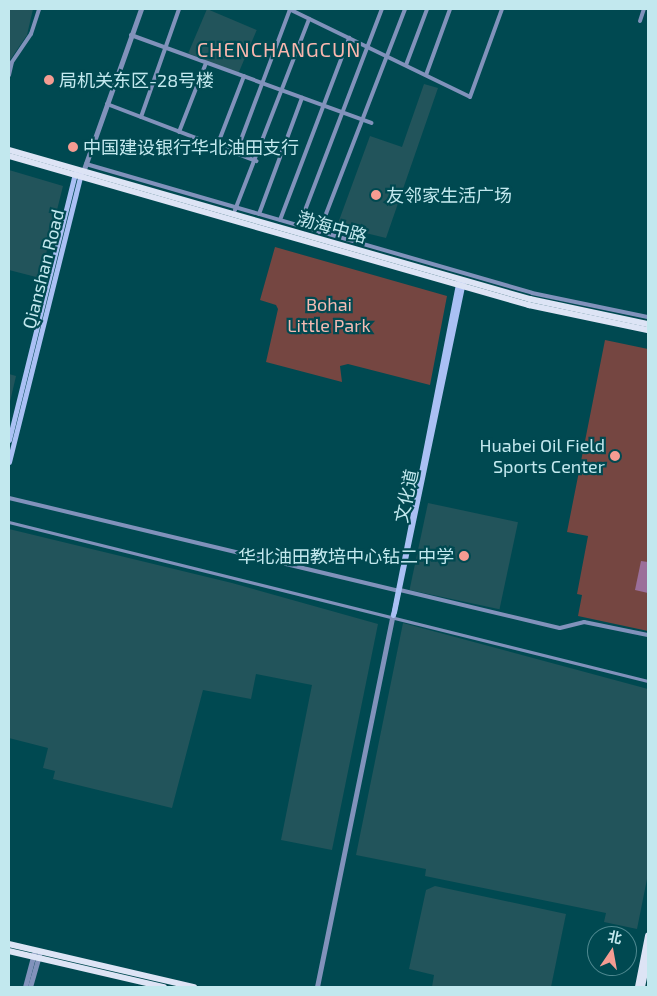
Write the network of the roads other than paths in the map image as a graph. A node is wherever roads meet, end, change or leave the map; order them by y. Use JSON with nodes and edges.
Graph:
{"nodes":[{"id":1,"x":39,"y":9,"type":"edge"},
{"id":2,"x":141,"y":9,"type":"edge"},
{"id":3,"x":179,"y":9,"type":"edge"},
{"id":4,"x":290,"y":9,"type":"edge"},
{"id":5,"x":382,"y":9,"type":"edge"},
{"id":6,"x":405,"y":9,"type":"edge"},
{"id":7,"x":427,"y":9,"type":"edge"},
{"id":8,"x":450,"y":9,"type":"edge"},
{"id":9,"x":502,"y":9,"type":"edge"},
{"id":10,"x":644,"y":9,"type":"edge"},
{"id":11,"x":309,"y":19,"type":"junction"},
{"id":12,"x":640,"y":21,"type":"dead end"},
{"id":13,"x":131,"y":35,"type":"junction"},
{"id":14,"x":349,"y":38,"type":"junction"},
{"id":15,"x":167,"y":48,"type":"junction"},
{"id":16,"x":369,"y":48,"type":"junction"},
{"id":17,"x":388,"y":57,"type":"junction"},
{"id":18,"x":206,"y":63,"type":"junction"},
{"id":19,"x":406,"y":66,"type":"junction"},
{"id":20,"x":9,"y":75,"type":"edge"},
{"id":21,"x":426,"y":75,"type":"junction"},
{"id":22,"x":244,"y":76,"type":"junction"},
{"id":23,"x":262,"y":83,"type":"junction"},
{"id":24,"x":282,"y":91,"type":"junction"},
{"id":25,"x":302,"y":98,"type":"junction"},
{"id":26,"x":107,"y":104,"type":"junction"},
{"id":27,"x":324,"y":106,"type":"junction"},
{"id":28,"x":343,"y":113,"type":"junction"},
{"id":29,"x":141,"y":117,"type":"junction"},
{"id":30,"x":362,"y":120,"type":"junction"},
{"id":31,"x":371,"y":123,"type":"dead end"},
{"id":32,"x":179,"y":132,"type":"junction"},
{"id":33,"x":217,"y":146,"type":"junction"},
{"id":34,"x":9,"y":150,"type":"edge"},
{"id":35,"x":236,"y":153,"type":"junction"},
{"id":36,"x":9,"y":156,"type":"edge"},
{"id":37,"x":256,"y":161,"type":"junction"},
{"id":38,"x":86,"y":164,"type":"junction"},
{"id":39,"x":79,"y":173,"type":"junction"},
{"id":40,"x":236,"y":208,"type":"junction"},
{"id":41,"x":259,"y":214,"type":"junction"},
{"id":42,"x":233,"y":215,"type":"junction"},
{"id":43,"x":280,"y":220,"type":"junction"},
{"id":44,"x":299,"y":226,"type":"junction"},
{"id":45,"x":319,"y":232,"type":"junction"},
{"id":46,"x":461,"y":283,"type":"junction"},
{"id":47,"x":648,"y":317,"type":"edge"},
{"id":48,"x":648,"y":324,"type":"edge"},
{"id":49,"x":648,"y":330,"type":"edge"},
{"id":50,"x":9,"y":440,"type":"edge"},
{"id":51,"x":9,"y":462,"type":"edge"},
{"id":52,"x":9,"y":498,"type":"edge"},
{"id":53,"x":9,"y":522,"type":"edge"},
{"id":54,"x":398,"y":590,"type":"junction"},
{"id":55,"x":393,"y":615,"type":"junction"},
{"id":56,"x":648,"y":635,"type":"edge"},
{"id":57,"x":648,"y":680,"type":"edge"},
{"id":58,"x":648,"y":936,"type":"edge"},
{"id":59,"x":9,"y":944,"type":"edge"},
{"id":60,"x":9,"y":951,"type":"edge"},
{"id":61,"x":37,"y":954,"type":"junction"},
{"id":62,"x":648,"y":958,"type":"edge"},
{"id":63,"x":25,"y":987,"type":"edge"},
{"id":64,"x":30,"y":987,"type":"edge"},
{"id":65,"x":164,"y":987,"type":"edge"},
{"id":66,"x":194,"y":987,"type":"edge"},
{"id":67,"x":317,"y":987,"type":"edge"},
{"id":68,"x":638,"y":987,"type":"edge"},
{"id":69,"x":642,"y":987,"type":"edge"}],
"edges":[{"from":1,"to":20,"type":"street"},
{"from":2,"to":13,"type":"street"},
{"from":3,"to":15,"type":"street"},
{"from":4,"to":11,"type":"street"},
{"from":4,"to":23,"type":"street"},
{"from":5,"to":16,"type":"street"},
{"from":6,"to":17,"type":"street"},
{"from":7,"to":19,"type":"street"},
{"from":8,"to":21,"type":"street"},
{"from":9,"to":21,"type":"street"},
{"from":10,"to":12,"type":"street"},
{"from":11,"to":14,"type":"street"},
{"from":11,"to":24,"type":"street"},
{"from":13,"to":15,"type":"street"},
{"from":13,"to":26,"type":"street"},
{"from":14,"to":16,"type":"street"},
{"from":14,"to":27,"type":"street"},
{"from":15,"to":18,"type":"street"},
{"from":15,"to":29,"type":"street"},
{"from":16,"to":17,"type":"street"},
{"from":16,"to":28,"type":"street"},
{"from":17,"to":19,"type":"street"},
{"from":17,"to":30,"type":"street"},
{"from":18,"to":22,"type":"street"},
{"from":18,"to":32,"type":"street"},
{"from":19,"to":21,"type":"street"},
{"from":22,"to":23,"type":"street"},
{"from":22,"to":33,"type":"street"},
{"from":23,"to":24,"type":"street"},
{"from":23,"to":35,"type":"street"},
{"from":24,"to":25,"type":"street"},
{"from":24,"to":37,"type":"street"},
{"from":25,"to":27,"type":"street"},
{"from":25,"to":41,"type":"street"},
{"from":26,"to":29,"type":"street"},
{"from":26,"to":38,"type":"street"},
{"from":27,"to":28,"type":"street"},
{"from":27,"to":43,"type":"street"},
{"from":28,"to":30,"type":"street"},
{"from":28,"to":44,"type":"street"},
{"from":29,"to":32,"type":"street"},
{"from":30,"to":31,"type":"street"},
{"from":30,"to":45,"type":"street"},
{"from":32,"to":33,"type":"street"},
{"from":33,"to":35,"type":"street"},
{"from":34,"to":39,"type":"main road","name":"渤海中路"},
{"from":35,"to":37,"type":"street"},
{"from":36,"to":39,"type":"main road","name":"渤海中路"},
{"from":37,"to":40,"type":"street"},
{"from":38,"to":39,"type":"street"},
{"from":38,"to":40,"type":"street"},
{"from":39,"to":42,"type":"main road","name":"渤海中路"},
{"from":39,"to":46,"type":"main road","name":"渤海中路"},
{"from":39,"to":50,"type":"main road","name":"Qianshan Road"},
{"from":39,"to":51,"type":"main road","name":"Qianshan Road"},
{"from":40,"to":41,"type":"street"},
{"from":40,"to":42,"type":"street"},
{"from":41,"to":43,"type":"street"},
{"from":42,"to":46,"type":"main road","name":"渤海中路"},
{"from":43,"to":44,"type":"street"},
{"from":44,"to":45,"type":"street"},
{"from":45,"to":47,"type":"street"},
{"from":46,"to":48,"type":"main road","name":"渤海中路"},
{"from":46,"to":49,"type":"main road","name":"渤海中路"},
{"from":46,"to":54,"type":"main road","name":"文化道"},
{"from":52,"to":54,"type":"street"},
{"from":53,"to":55,"type":"street"},
{"from":54,"to":55,"type":"main road","name":"文化道"},
{"from":54,"to":56,"type":"street"},
{"from":55,"to":57,"type":"street"},
{"from":55,"to":67,"type":"street"},
{"from":58,"to":68,"type":"main road"},
{"from":59,"to":61,"type":"main road"},
{"from":60,"to":61,"type":"main road"},
{"from":61,"to":63,"type":"street"},
{"from":61,"to":64,"type":"street"},
{"from":61,"to":65,"type":"main road"},
{"from":61,"to":66,"type":"main road"},
{"from":62,"to":69,"type":"main road"}]}
